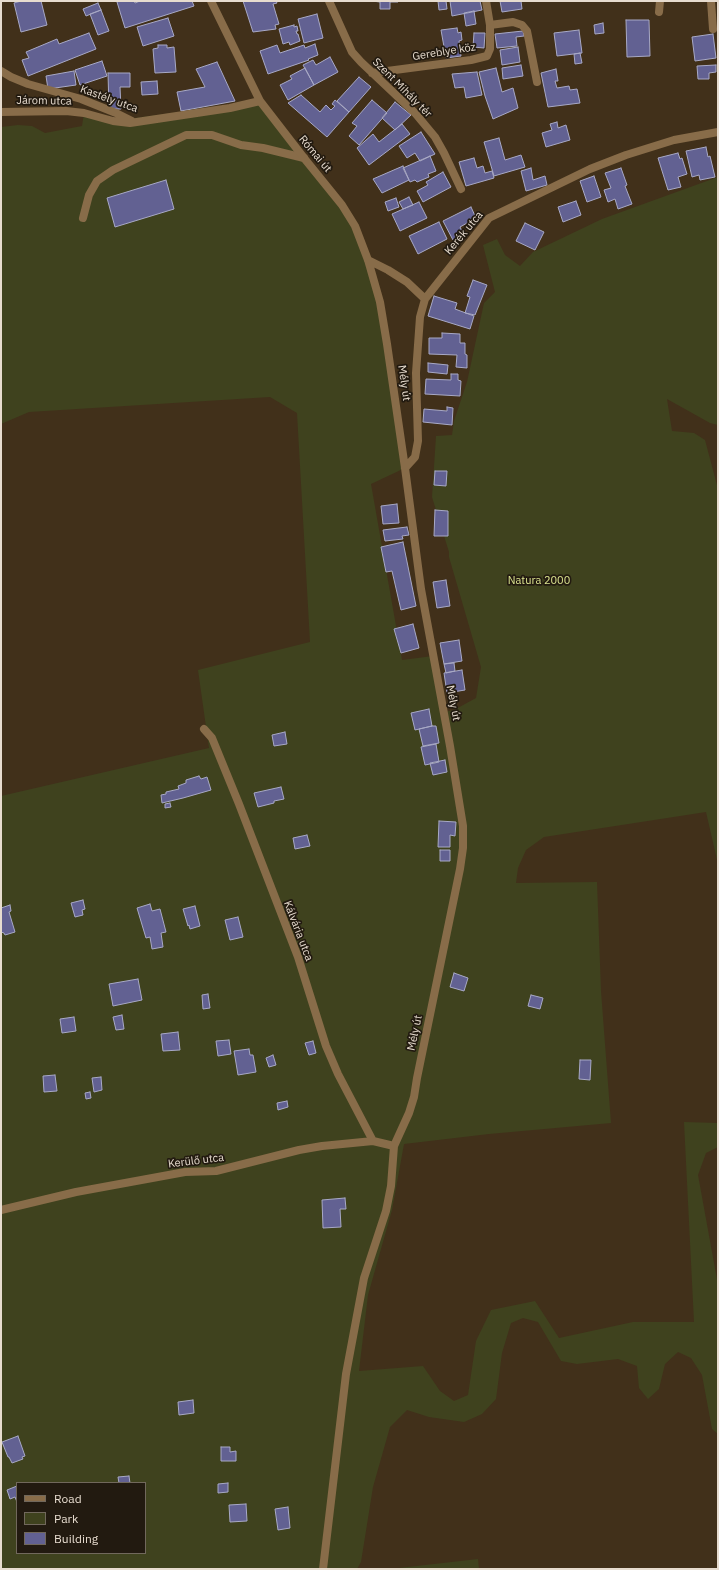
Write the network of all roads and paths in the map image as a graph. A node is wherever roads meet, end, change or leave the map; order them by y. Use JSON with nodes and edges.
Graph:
{"nodes":[{"id":1,"x":211,"y":1,"type":"edge"},
{"id":2,"x":329,"y":1,"type":"edge"},
{"id":3,"x":486,"y":1,"type":"edge"},
{"id":4,"x":660,"y":1,"type":"edge"},
{"id":5,"x":710,"y":1,"type":"edge"},
{"id":6,"x":659,"y":12,"type":"dead end"},
{"id":7,"x":490,"y":25,"type":"junction"},
{"id":8,"x":713,"y":29,"type":"dead end"},
{"id":9,"x":1,"y":71,"type":"edge"},
{"id":10,"x":372,"y":74,"type":"junction"},
{"id":11,"x":537,"y":82,"type":"dead end"},
{"id":12,"x":260,"y":101,"type":"junction"},
{"id":13,"x":1,"y":112,"type":"edge"},
{"id":14,"x":135,"y":122,"type":"junction"},
{"id":15,"x":718,"y":132,"type":"edge"},
{"id":16,"x":304,"y":158,"type":"junction"},
{"id":17,"x":461,"y":189,"type":"dead end"},
{"id":18,"x":83,"y":218,"type":"dead end"},
{"id":19,"x":368,"y":260,"type":"junction"},
{"id":20,"x":425,"y":299,"type":"junction"},
{"id":21,"x":405,"y":468,"type":"junction"},
{"id":22,"x":204,"y":729,"type":"dead end"},
{"id":23,"x":373,"y":1141,"type":"junction"},
{"id":24,"x":394,"y":1146,"type":"junction"},
{"id":25,"x":1,"y":1210,"type":"edge"},
{"id":26,"x":323,"y":1569,"type":"edge"}],
"edges":[{"from":1,"to":12,"type":"street","name":"Római út"},
{"from":2,"to":10,"type":"street","name":"Szent Mihály tér"},
{"from":3,"to":7,"type":"street","name":"Gereblye köz"},
{"from":4,"to":6,"type":"street"},
{"from":5,"to":8,"type":"street"},
{"from":7,"to":10,"type":"street","name":"Gereblye köz"},
{"from":7,"to":11,"type":"street"},
{"from":9,"to":14,"type":"street","name":"Kastély utca"},
{"from":10,"to":17,"type":"street","name":"Szent Mihály tér"},
{"from":12,"to":14,"type":"street","name":"Kastély utca"},
{"from":12,"to":16,"type":"street","name":"Római út"},
{"from":13,"to":14,"type":"street","name":"Járom utca"},
{"from":15,"to":20,"type":"street","name":"Kerék utca"},
{"from":16,"to":18,"type":"street"},
{"from":16,"to":19,"type":"street","name":"Római út"},
{"from":19,"to":20,"type":"street"},
{"from":19,"to":21,"type":"street","name":"Mély út"},
{"from":20,"to":21,"type":"street","name":"Kerék utca"},
{"from":21,"to":24,"type":"street","name":"Mély út"},
{"from":22,"to":23,"type":"street","name":"Kálvária utca"},
{"from":23,"to":24,"type":"street","name":"Kerülő utca"},
{"from":23,"to":25,"type":"street","name":"Kerülő utca"},
{"from":24,"to":26,"type":"street","name":"Mély út"}]}
